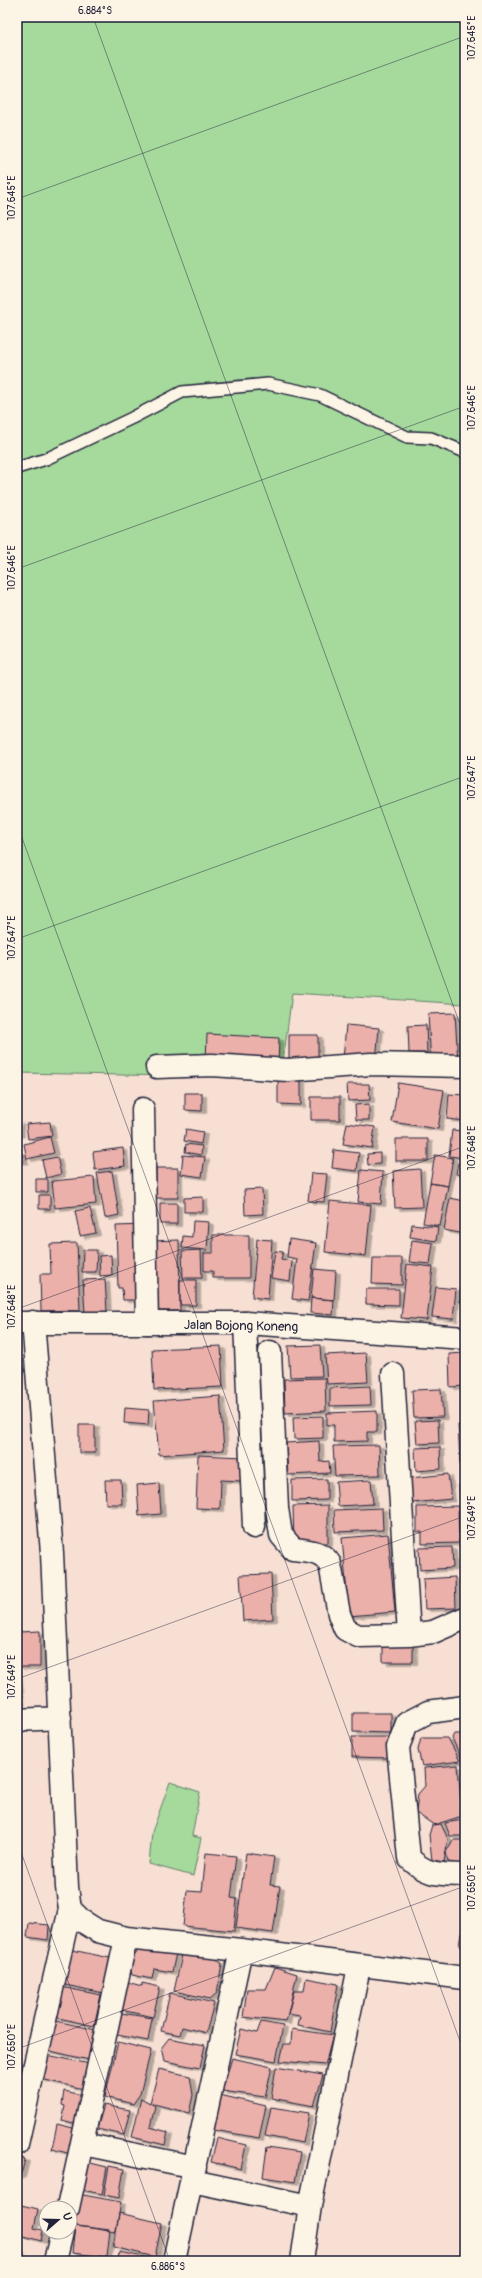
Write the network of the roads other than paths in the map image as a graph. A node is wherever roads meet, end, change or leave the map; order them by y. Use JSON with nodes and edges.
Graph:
{"nodes":[{"id":1,"x":465,"y":452,"type":"edge"},
{"id":2,"x":17,"y":468,"type":"edge"},
{"id":3,"x":465,"y":1066,"type":"edge"},
{"id":4,"x":157,"y":1067,"type":"dead end"},
{"id":5,"x":143,"y":1109,"type":"dead end"},
{"id":6,"x":25,"y":1322,"type":"edge"},
{"id":7,"x":147,"y":1323,"type":"junction"},
{"id":8,"x":245,"y":1323,"type":"junction"},
{"id":9,"x":465,"y":1338,"type":"edge"},
{"id":10,"x":270,"y":1352,"type":"dead end"},
{"id":11,"x":393,"y":1374,"type":"dead end"},
{"id":12,"x":254,"y":1528,"type":"dead end"},
{"id":13,"x":465,"y":1618,"type":"edge"},
{"id":14,"x":409,"y":1635,"type":"junction"},
{"id":15,"x":465,"y":1707,"type":"edge"},
{"id":16,"x":60,"y":1718,"type":"junction"},
{"id":17,"x":17,"y":1720,"type":"edge"},
{"id":18,"x":465,"y":1875,"type":"edge"},
{"id":19,"x":70,"y":1909,"type":"junction"},
{"id":20,"x":126,"y":1938,"type":"junction"},
{"id":21,"x":241,"y":1950,"type":"junction"},
{"id":22,"x":359,"y":1967,"type":"junction"},
{"id":23,"x":465,"y":1978,"type":"edge"},
{"id":24,"x":17,"y":2144,"type":"edge"},
{"id":25,"x":83,"y":2144,"type":"junction"},
{"id":26,"x":193,"y":2174,"type":"junction"},
{"id":27,"x":70,"y":2200,"type":"edge"},
{"id":28,"x":310,"y":2206,"type":"junction"},
{"id":29,"x":60,"y":2240,"type":"edge"},
{"id":30,"x":55,"y":2261,"type":"edge"},
{"id":31,"x":174,"y":2261,"type":"edge"},
{"id":32,"x":302,"y":2261,"type":"edge"}],
"edges":[{"from":1,"to":2,"type":"lane"},
{"from":3,"to":4,"type":"street"},
{"from":5,"to":7,"type":"street"},
{"from":6,"to":7,"type":"street","name":"Jalan Bojong Koneng"},
{"from":6,"to":16,"type":"street"},
{"from":7,"to":8,"type":"street","name":"Jalan Bojong Koneng"},
{"from":8,"to":9,"type":"street","name":"Jalan Bojong Koneng"},
{"from":8,"to":12,"type":"street"},
{"from":10,"to":14,"type":"street"},
{"from":11,"to":14,"type":"street"},
{"from":13,"to":14,"type":"street"},
{"from":15,"to":18,"type":"street"},
{"from":16,"to":17,"type":"street"},
{"from":16,"to":19,"type":"street"},
{"from":19,"to":20,"type":"street"},
{"from":19,"to":24,"type":"street"},
{"from":20,"to":21,"type":"street"},
{"from":20,"to":25,"type":"street"},
{"from":21,"to":22,"type":"street"},
{"from":21,"to":26,"type":"street"},
{"from":22,"to":23,"type":"street"},
{"from":22,"to":28,"type":"street"},
{"from":25,"to":26,"type":"street"},
{"from":25,"to":27,"type":"street"},
{"from":26,"to":28,"type":"street"},
{"from":26,"to":31,"type":"street"},
{"from":28,"to":32,"type":"street"},
{"from":29,"to":30,"type":"street"}]}
